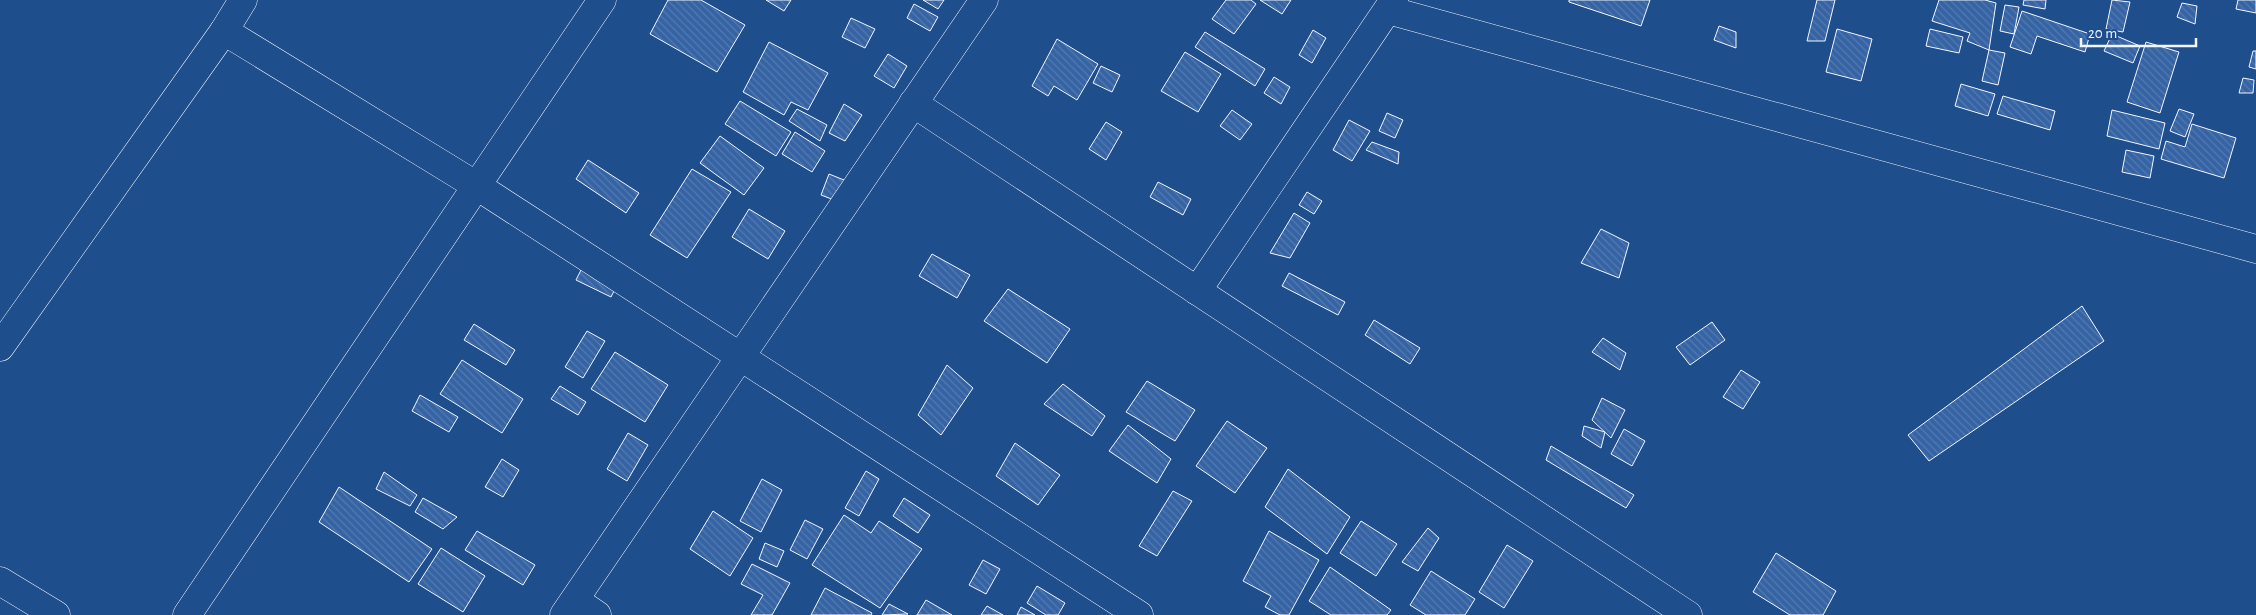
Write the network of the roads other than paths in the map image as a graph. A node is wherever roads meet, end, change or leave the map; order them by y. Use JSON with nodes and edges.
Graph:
{"nodes":[{"id":1,"x":243,"y":0,"type":"edge"},
{"id":2,"x":602,"y":0,"type":"edge"},
{"id":3,"x":984,"y":0,"type":"edge"},
{"id":4,"x":1391,"y":5,"type":"edge"},
{"id":5,"x":224,"y":31,"type":"junction"},
{"id":6,"x":913,"y":103,"type":"junction"},
{"id":7,"x":477,"y":186,"type":"junction"},
{"id":8,"x":2256,"y":249,"type":"edge"},
{"id":9,"x":1197,"y":291,"type":"junction"},
{"id":10,"x":0,"y":347,"type":"edge"},
{"id":11,"x":741,"y":357,"type":"junction"},
{"id":12,"x":0,"y":581,"type":"edge"},
{"id":13,"x":569,"y":607,"type":"edge"},
{"id":14,"x":56,"y":615,"type":"edge"},
{"id":15,"x":187,"y":615,"type":"edge"},
{"id":16,"x":597,"y":615,"type":"edge"},
{"id":17,"x":1139,"y":615,"type":"edge"},
{"id":18,"x":1688,"y":615,"type":"edge"}],
"edges":[{"from":1,"to":5,"type":"street"},
{"from":2,"to":7,"type":"street"},
{"from":3,"to":6,"type":"street"},
{"from":4,"to":8,"type":"street"},
{"from":4,"to":9,"type":"street"},
{"from":5,"to":7,"type":"street"},
{"from":5,"to":10,"type":"street"},
{"from":6,"to":9,"type":"street"},
{"from":6,"to":11,"type":"street"},
{"from":7,"to":11,"type":"street"},
{"from":7,"to":15,"type":"street"},
{"from":9,"to":18,"type":"street"},
{"from":11,"to":13,"type":"street"},
{"from":11,"to":17,"type":"street"},
{"from":12,"to":14,"type":"street"},
{"from":13,"to":16,"type":"street"}]}
